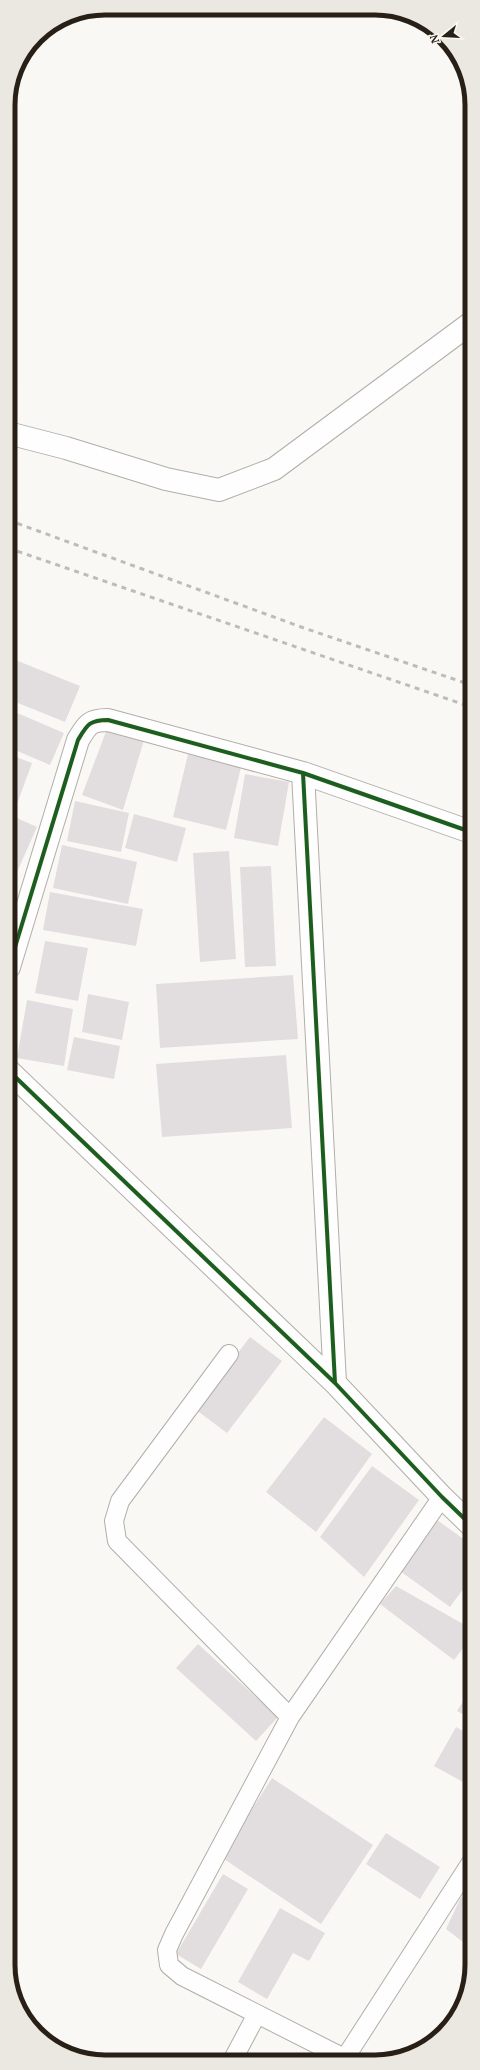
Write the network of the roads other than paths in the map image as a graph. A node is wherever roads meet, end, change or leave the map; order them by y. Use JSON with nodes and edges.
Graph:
{"nodes":[{"id":1,"x":465,"y":327,"type":"edge"},
{"id":2,"x":15,"y":434,"type":"edge"},
{"id":3,"x":303,"y":774,"type":"junction"},
{"id":4,"x":465,"y":830,"type":"edge"},
{"id":5,"x":15,"y":943,"type":"edge"},
{"id":6,"x":15,"y":1078,"type":"edge"},
{"id":7,"x":229,"y":1354,"type":"dead end"},
{"id":8,"x":335,"y":1383,"type":"junction"},
{"id":9,"x":442,"y":1497,"type":"junction"},
{"id":10,"x":465,"y":1519,"type":"edge"},
{"id":11,"x":290,"y":1717,"type":"junction"},
{"id":12,"x":465,"y":1872,"type":"edge"},
{"id":13,"x":257,"y":2014,"type":"junction"},
{"id":14,"x":235,"y":2055,"type":"edge"},
{"id":15,"x":336,"y":2055,"type":"edge"},
{"id":16,"x":349,"y":2055,"type":"edge"}],
"edges":[{"from":1,"to":2,"type":"street"},
{"from":3,"to":4,"type":"street"},
{"from":3,"to":5,"type":"street"},
{"from":3,"to":8,"type":"street"},
{"from":6,"to":8,"type":"street"},
{"from":7,"to":11,"type":"lane"},
{"from":8,"to":9,"type":"street"},
{"from":9,"to":10,"type":"street"},
{"from":9,"to":11,"type":"lane"},
{"from":11,"to":13,"type":"lane"},
{"from":12,"to":16,"type":"lane"},
{"from":13,"to":14,"type":"lane"},
{"from":13,"to":15,"type":"lane"}]}
